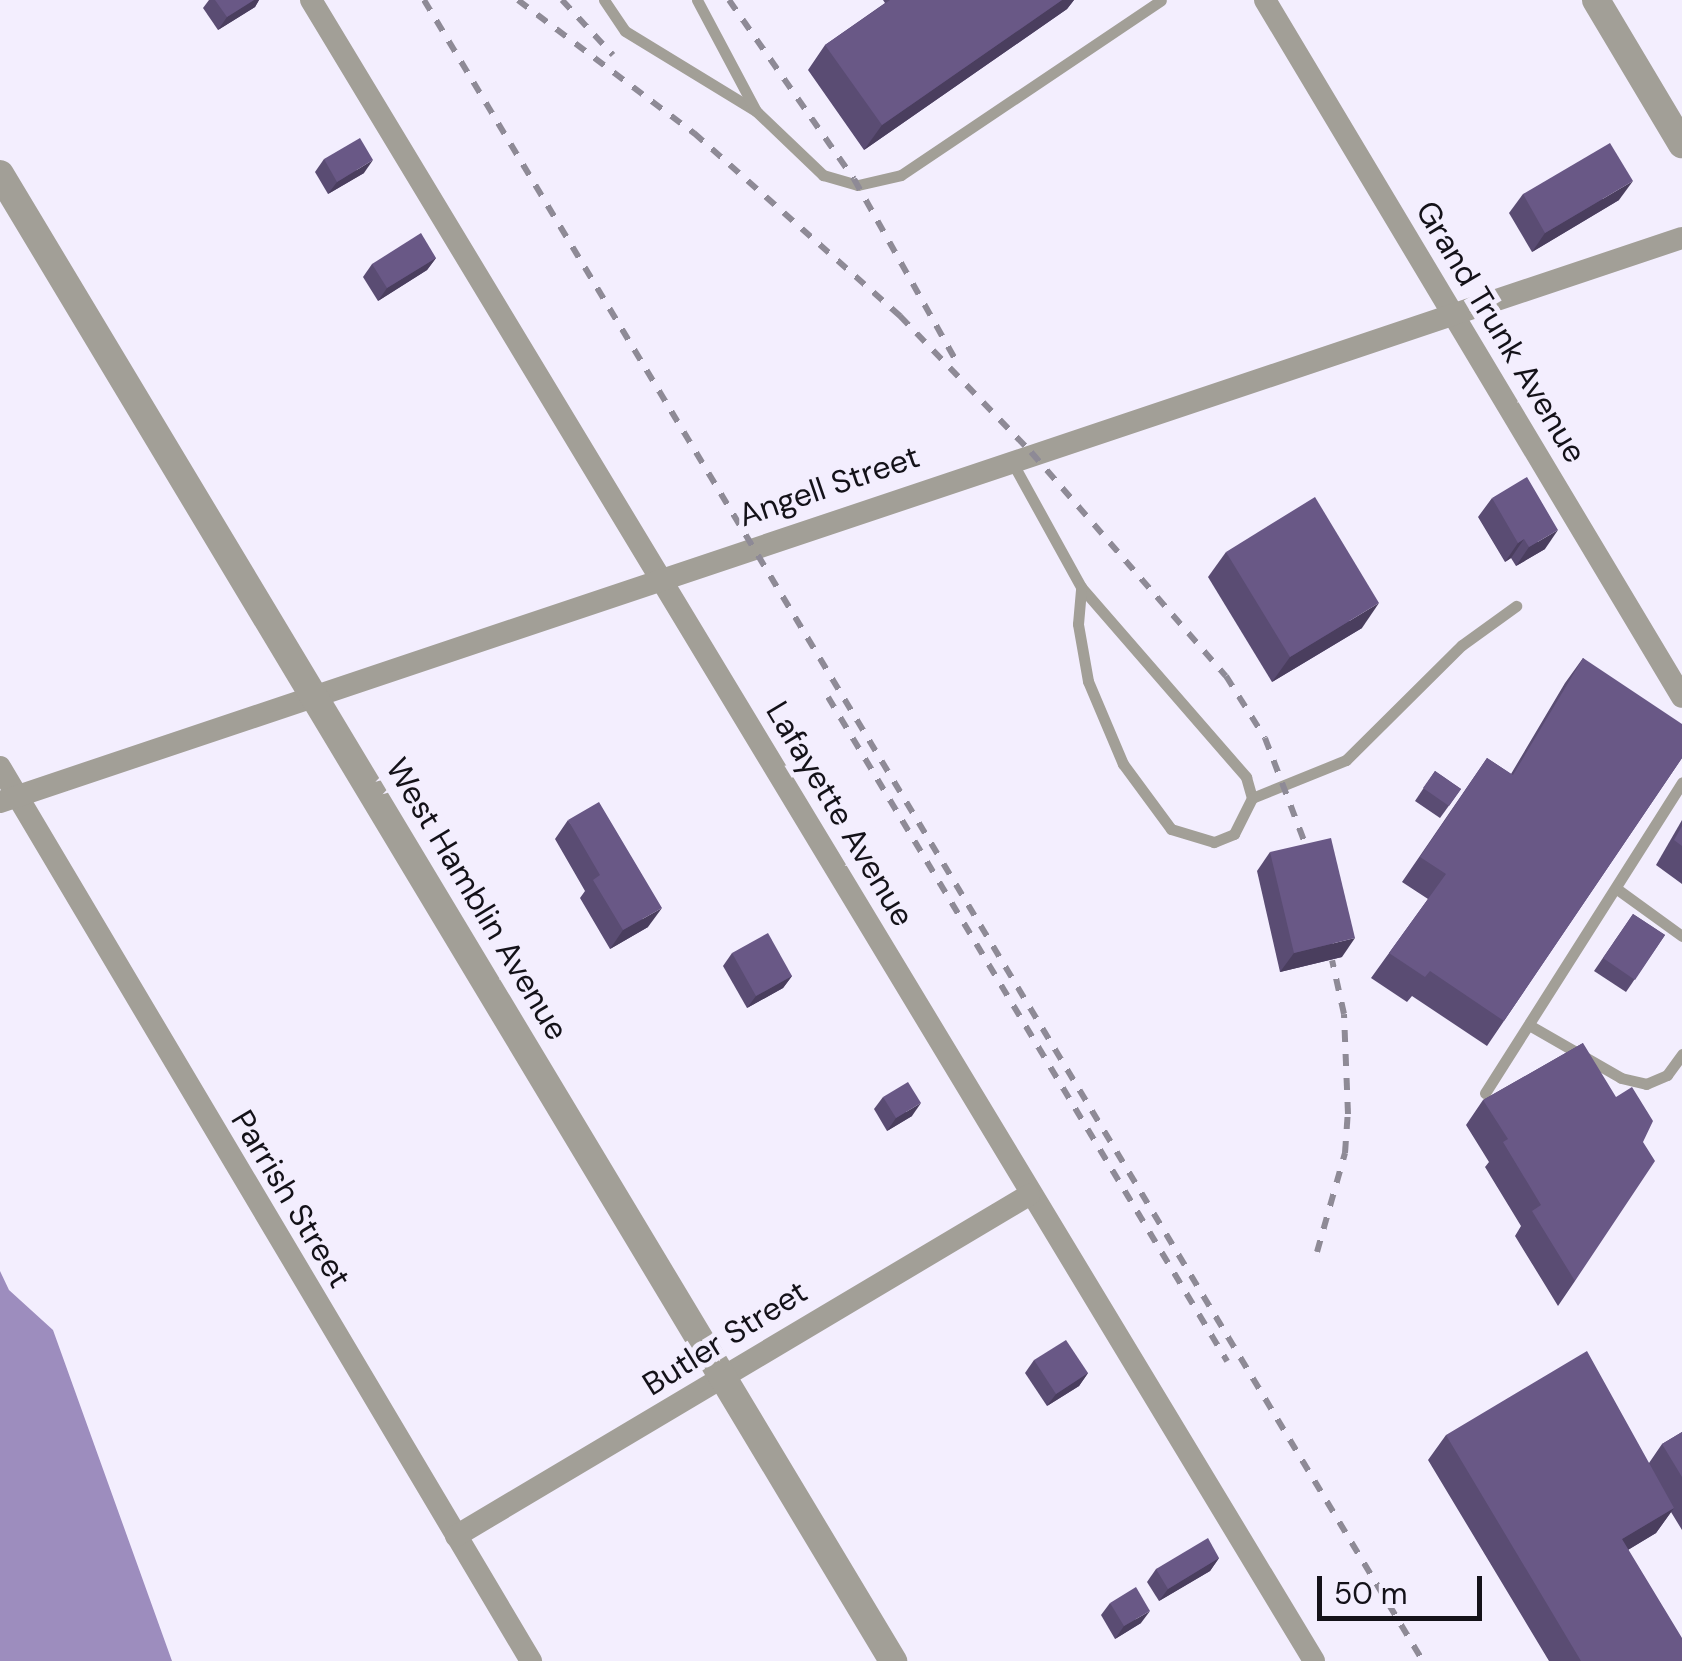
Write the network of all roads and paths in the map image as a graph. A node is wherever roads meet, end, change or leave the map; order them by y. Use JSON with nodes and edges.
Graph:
{"nodes":[{"id":1,"x":312,"y":0,"type":"edge"},
{"id":2,"x":604,"y":0,"type":"edge"},
{"id":3,"x":698,"y":0,"type":"edge"},
{"id":4,"x":1162,"y":0,"type":"edge"},
{"id":5,"x":1264,"y":0,"type":"edge"},
{"id":6,"x":1596,"y":0,"type":"edge"},
{"id":7,"x":756,"y":111,"type":"junction"},
{"id":8,"x":1682,"y":144,"type":"edge"},
{"id":9,"x":0,"y":174,"type":"edge"},
{"id":10,"x":1682,"y":238,"type":"edge"},
{"id":11,"x":1451,"y":313,"type":"junction"},
{"id":12,"x":1010,"y":459,"type":"junction"},
{"id":13,"x":658,"y":578,"type":"junction"},
{"id":14,"x":1081,"y":587,"type":"junction"},
{"id":15,"x":1516,"y":606,"type":"dead end"},
{"id":16,"x":314,"y":695,"type":"junction"},
{"id":17,"x":1682,"y":697,"type":"edge"},
{"id":18,"x":0,"y":767,"type":"edge"},
{"id":19,"x":1682,"y":782,"type":"edge"},
{"id":20,"x":1252,"y":798,"type":"junction"},
{"id":21,"x":8,"y":800,"type":"edge"},
{"id":22,"x":1617,"y":889,"type":"junction"},
{"id":23,"x":1682,"y":936,"type":"edge"},
{"id":24,"x":1529,"y":1026,"type":"junction"},
{"id":25,"x":1682,"y":1054,"type":"edge"},
{"id":26,"x":1485,"y":1094,"type":"edge"},
{"id":27,"x":1029,"y":1195,"type":"junction"},
{"id":28,"x":720,"y":1375,"type":"junction"},
{"id":29,"x":456,"y":1536,"type":"junction"},
{"id":30,"x":531,"y":1661,"type":"edge"},
{"id":31,"x":894,"y":1661,"type":"edge"},
{"id":32,"x":1314,"y":1661,"type":"edge"}],
"edges":[{"from":1,"to":13,"type":"street","name":"Lafayette Avenue"},
{"from":2,"to":7,"type":"lane"},
{"from":3,"to":7,"type":"lane"},
{"from":4,"to":7,"type":"lane"},
{"from":5,"to":11,"type":"street","name":"Grand Trunk Avenue"},
{"from":6,"to":8,"type":"street"},
{"from":9,"to":16,"type":"street","name":"West Hamblin Avenue"},
{"from":10,"to":11,"type":"street","name":"Angell Street"},
{"from":11,"to":12,"type":"street","name":"Angell Street"},
{"from":11,"to":17,"type":"street","name":"Grand Trunk Avenue"},
{"from":12,"to":13,"type":"street","name":"Angell Street"},
{"from":12,"to":14,"type":"lane"},
{"from":13,"to":16,"type":"street","name":"Angell Street"},
{"from":13,"to":27,"type":"street","name":"Lafayette Avenue"},
{"from":14,"to":20,"type":"lane"},
{"from":14,"to":20,"type":"lane"},
{"from":15,"to":20,"type":"lane"},
{"from":16,"to":21,"type":"street","name":"Angell Street"},
{"from":16,"to":28,"type":"street","name":"West Hamblin Avenue"},
{"from":18,"to":21,"type":"street","name":"Parrish Street"},
{"from":19,"to":22,"type":"lane"},
{"from":21,"to":29,"type":"street","name":"Parrish Street"},
{"from":22,"to":23,"type":"lane"},
{"from":22,"to":24,"type":"lane"},
{"from":24,"to":25,"type":"lane"},
{"from":24,"to":26,"type":"lane"},
{"from":27,"to":28,"type":"street","name":"Butler Street"},
{"from":27,"to":32,"type":"street","name":"Lafayette Avenue"},
{"from":28,"to":29,"type":"street","name":"Butler Street"},
{"from":28,"to":31,"type":"street","name":"West Hamblin Avenue"},
{"from":29,"to":30,"type":"street","name":"Parrish Street"}]}
